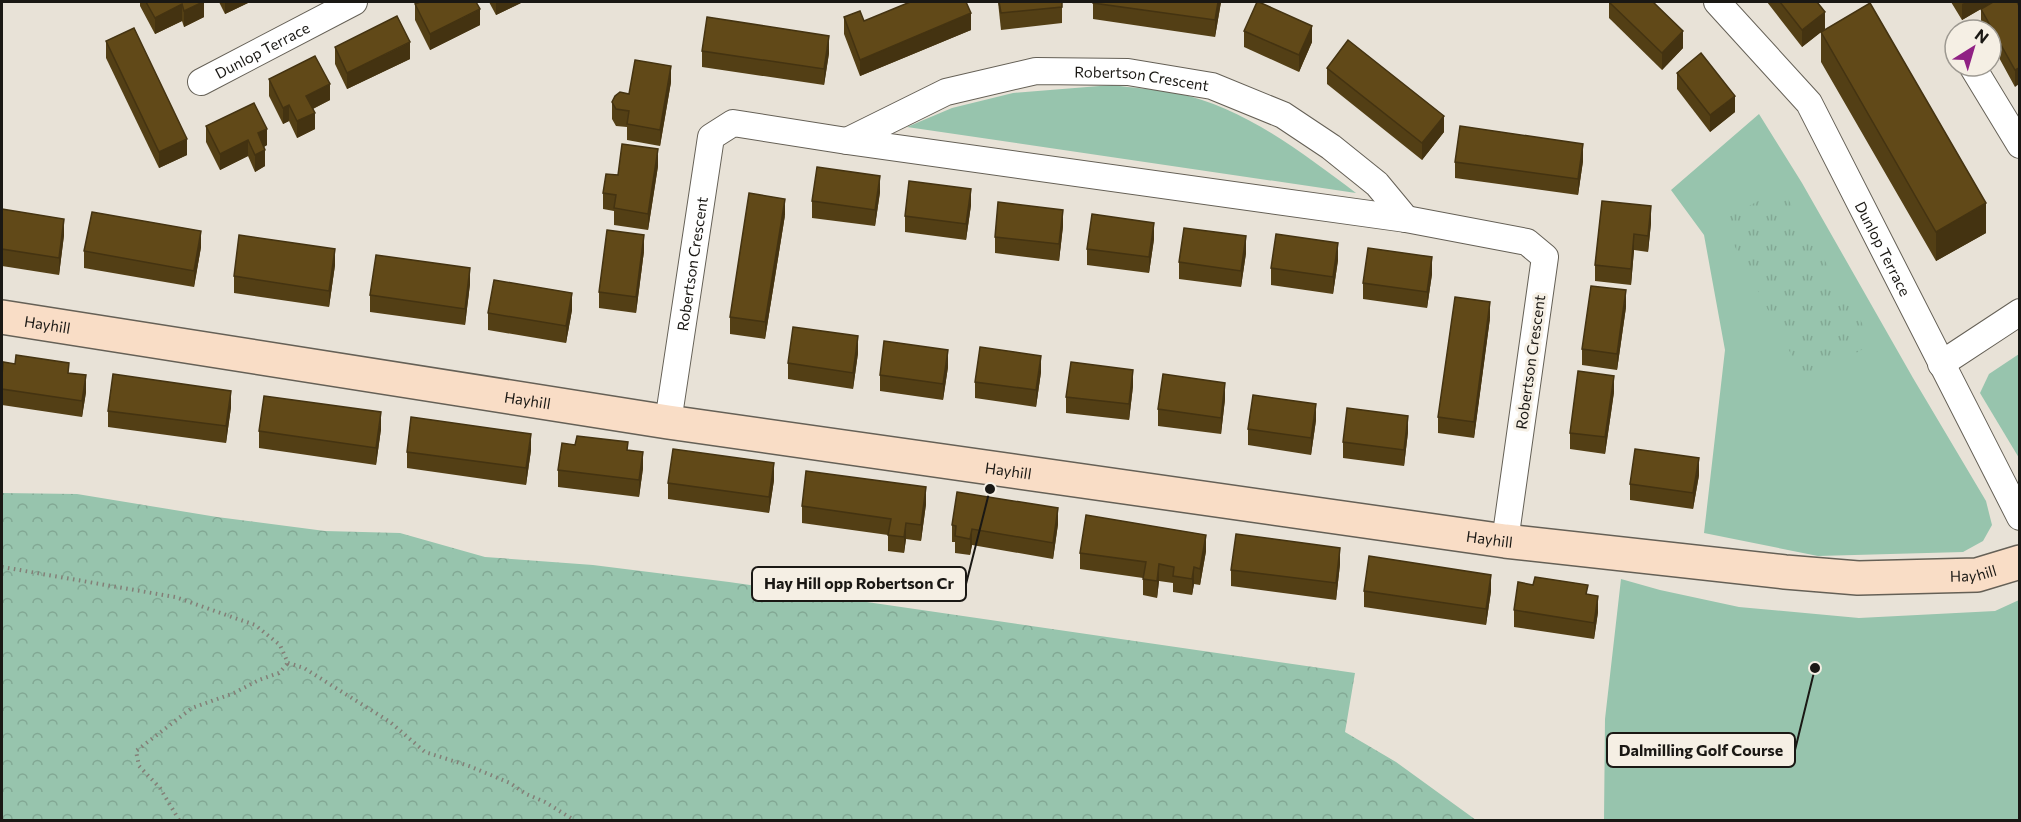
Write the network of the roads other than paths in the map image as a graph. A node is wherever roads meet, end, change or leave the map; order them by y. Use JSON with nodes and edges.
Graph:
{"nodes":[{"id":1,"x":354,"y":2,"type":"edge"},
{"id":2,"x":1717,"y":2,"type":"edge"},
{"id":3,"x":1979,"y":78,"type":"edge"},
{"id":4,"x":201,"y":82,"type":"dead end"},
{"id":5,"x":847,"y":141,"type":"junction"},
{"id":6,"x":2019,"y":145,"type":"edge"},
{"id":7,"x":1406,"y":219,"type":"junction"},
{"id":8,"x":2019,"y":312,"type":"edge"},
{"id":9,"x":2,"y":317,"type":"edge"},
{"id":10,"x":1941,"y":364,"type":"junction"},
{"id":11,"x":668,"y":422,"type":"junction"},
{"id":12,"x":2019,"y":517,"type":"edge"},
{"id":13,"x":1505,"y":542,"type":"junction"},
{"id":14,"x":2019,"y":562,"type":"edge"}],
"edges":[{"from":1,"to":4,"type":"street","name":"Dunlop Terrace"},
{"from":2,"to":10,"type":"street","name":"Dunlop Terrace"},
{"from":3,"to":6,"type":"street"},
{"from":5,"to":7,"type":"street","name":"Robertson Crescent"},
{"from":5,"to":7,"type":"street","name":"Robertson Crescent"},
{"from":5,"to":11,"type":"street","name":"Robertson Crescent"},
{"from":7,"to":13,"type":"street","name":"Robertson Crescent"},
{"from":8,"to":10,"type":"street"},
{"from":9,"to":11,"type":"street","name":"Hayhill"},
{"from":10,"to":12,"type":"street","name":"Dunlop Terrace"},
{"from":11,"to":13,"type":"street","name":"Hayhill"},
{"from":13,"to":14,"type":"street","name":"Hayhill"}]}
